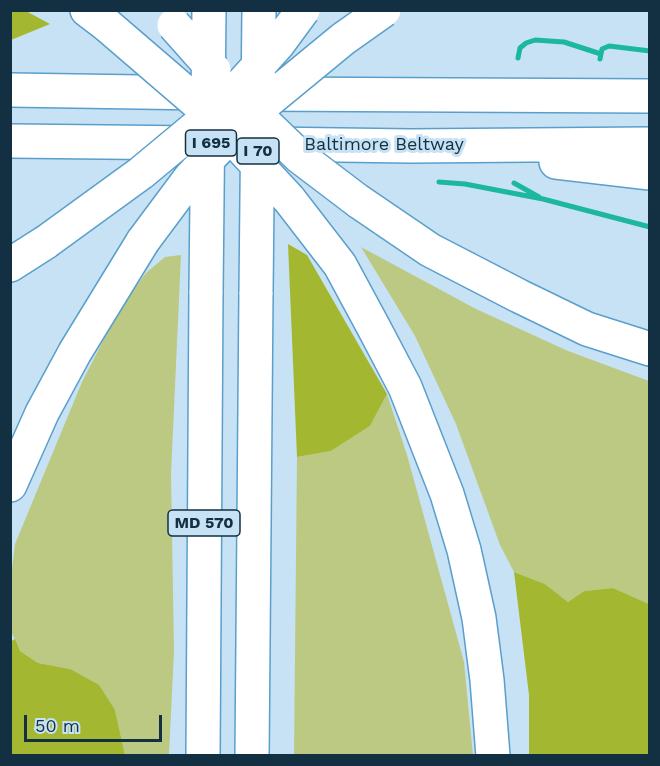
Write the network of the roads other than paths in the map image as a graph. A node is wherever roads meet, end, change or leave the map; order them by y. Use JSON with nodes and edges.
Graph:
{"nodes":[{"id":1,"x":209,"y":10,"type":"edge"},
{"id":2,"x":259,"y":10,"type":"edge"},
{"id":3,"x":303,"y":10,"type":"edge"},
{"id":4,"x":384,"y":10,"type":"edge"},
{"id":5,"x":98,"y":18,"type":"edge"},
{"id":6,"x":169,"y":18,"type":"edge"},
{"id":7,"x":650,"y":77,"type":"edge"},
{"id":8,"x":10,"y":90,"type":"edge"},
{"id":9,"x":260,"y":94,"type":"junction"},
{"id":10,"x":650,"y":96,"type":"edge"},
{"id":11,"x":10,"y":141,"type":"edge"},
{"id":12,"x":223,"y":144,"type":"junction"},
{"id":13,"x":650,"y":144,"type":"edge"},
{"id":14,"x":411,"y":146,"type":"junction"},
{"id":15,"x":650,"y":173,"type":"edge"},
{"id":16,"x":10,"y":265,"type":"edge"},
{"id":17,"x":256,"y":292,"type":"joint"},
{"id":18,"x":650,"y":349,"type":"edge"},
{"id":19,"x":10,"y":485,"type":"edge"},
{"id":20,"x":202,"y":756,"type":"edge"},
{"id":21,"x":252,"y":756,"type":"edge"},
{"id":22,"x":493,"y":756,"type":"edge"}],
"edges":[{"from":1,"to":20,"type":"highway","number":"MD 570","bridge":true},
{"from":2,"to":17,"type":"highway","number":"I 70","bridge":true},
{"from":3,"to":16,"type":"highway","bridge":true},
{"from":4,"to":12,"type":"highway","bridge":true},
{"from":5,"to":22,"type":"highway","bridge":true},
{"from":6,"to":18,"type":"highway","bridge":true},
{"from":7,"to":9,"type":"highway"},
{"from":8,"to":9,"type":"highway"},
{"from":9,"to":10,"type":"highway"},
{"from":11,"to":12,"type":"highway","name":"Baltimore Beltway","number":"I 695"},
{"from":12,"to":14,"type":"highway","name":"Baltimore Beltway","number":"I 695"},
{"from":12,"to":19,"type":"highway","bridge":true},
{"from":13,"to":14,"type":"highway","name":"Baltimore Beltway","number":"I 695"},
{"from":14,"to":15,"type":"highway"},
{"from":17,"to":21,"type":"highway","number":"MD 570"}]}
